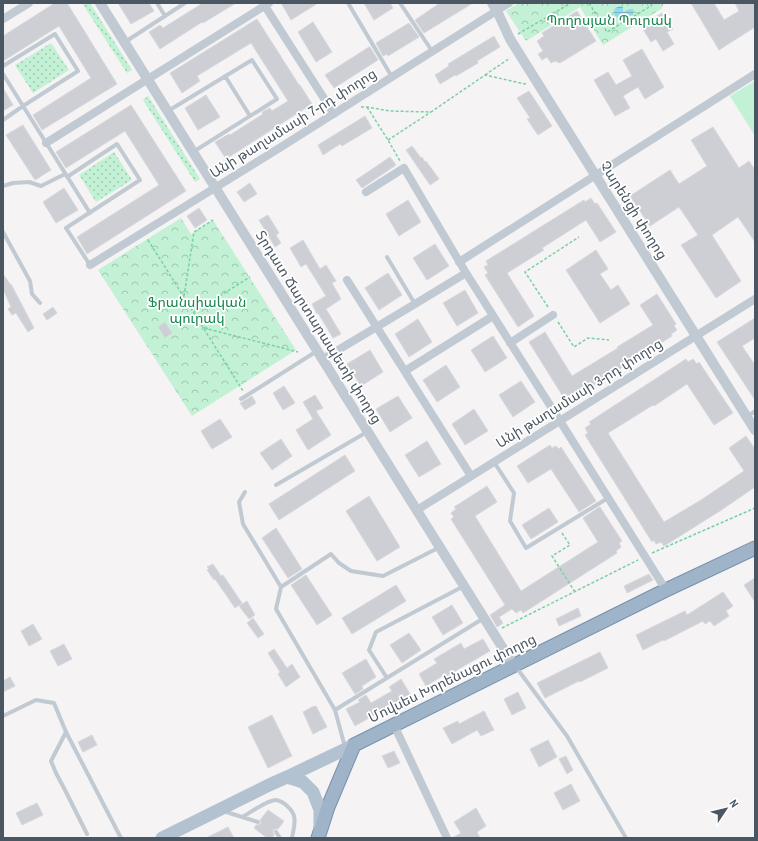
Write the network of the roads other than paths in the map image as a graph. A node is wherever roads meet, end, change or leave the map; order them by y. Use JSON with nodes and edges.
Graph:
{"nodes":[{"id":1,"x":29,"y":3,"type":"edge"},
{"id":2,"x":100,"y":3,"type":"edge"},
{"id":3,"x":157,"y":3,"type":"edge"},
{"id":4,"x":185,"y":3,"type":"edge"},
{"id":5,"x":348,"y":3,"type":"edge"},
{"id":6,"x":400,"y":3,"type":"edge"},
{"id":7,"x":509,"y":3,"type":"edge"},
{"id":8,"x":266,"y":4,"type":"edge"},
{"id":9,"x":495,"y":7,"type":"edge"},
{"id":10,"x":165,"y":16,"type":"junction"},
{"id":11,"x":3,"y":19,"type":"edge"},
{"id":12,"x":125,"y":42,"type":"junction"},
{"id":13,"x":432,"y":52,"type":"junction"},
{"id":14,"x":3,"y":66,"type":"edge"},
{"id":15,"x":3,"y":74,"type":"edge"},
{"id":16,"x":755,"y":74,"type":"edge"},
{"id":17,"x":225,"y":76,"type":"junction"},
{"id":18,"x":392,"y":77,"type":"junction"},
{"id":19,"x":148,"y":80,"type":"junction"},
{"id":20,"x":23,"y":106,"type":"junction"},
{"id":21,"x":168,"y":112,"type":"junction"},
{"id":22,"x":334,"y":114,"type":"junction"},
{"id":23,"x":250,"y":116,"type":"junction"},
{"id":24,"x":3,"y":120,"type":"edge"},
{"id":25,"x":46,"y":143,"type":"junction"},
{"id":26,"x":193,"y":152,"type":"junction"},
{"id":27,"x":66,"y":175,"type":"junction"},
{"id":28,"x":596,"y":176,"type":"junction"},
{"id":29,"x":3,"y":186,"type":"edge"},
{"id":30,"x":215,"y":187,"type":"junction"},
{"id":31,"x":366,"y":192,"type":"dead end"},
{"id":32,"x":90,"y":213,"type":"junction"},
{"id":33,"x":3,"y":232,"type":"edge"},
{"id":34,"x":387,"y":257,"type":"dead end"},
{"id":35,"x":459,"y":262,"type":"junction"},
{"id":36,"x":90,"y":265,"type":"joint"},
{"id":37,"x":466,"y":273,"type":"junction"},
{"id":38,"x":347,"y":280,"type":"dead end"},
{"id":39,"x":755,"y":299,"type":"edge"},
{"id":40,"x":40,"y":303,"type":"dead end"},
{"id":41,"x":415,"y":304,"type":"junction"},
{"id":42,"x":553,"y":315,"type":"road end"},
{"id":43,"x":493,"y":316,"type":"junction"},
{"id":44,"x":376,"y":326,"type":"junction"},
{"id":45,"x":696,"y":336,"type":"junction"},
{"id":46,"x":510,"y":343,"type":"junction"},
{"id":47,"x":320,"y":355,"type":"junction"},
{"id":48,"x":405,"y":372,"type":"junction"},
{"id":49,"x":241,"y":399,"type":"dead end"},
{"id":50,"x":751,"y":414,"type":"edge"},
{"id":51,"x":560,"y":421,"type":"junction"},
{"id":52,"x":755,"y":430,"type":"edge"},
{"id":53,"x":368,"y":432,"type":"junction"},
{"id":54,"x":494,"y":462,"type":"junction"},
{"id":55,"x":471,"y":476,"type":"junction"},
{"id":56,"x":276,"y":485,"type":"dead end"},
{"id":57,"x":245,"y":492,"type":"dead end"},
{"id":58,"x":608,"y":498,"type":"junction"},
{"id":59,"x":417,"y":510,"type":"junction"},
{"id":60,"x":440,"y":547,"type":"junction"},
{"id":61,"x":755,"y":548,"type":"edge"},
{"id":62,"x":464,"y":586,"type":"junction"},
{"id":63,"x":281,"y":587,"type":"junction"},
{"id":64,"x":666,"y":590,"type":"junction"},
{"id":65,"x":484,"y":617,"type":"junction"},
{"id":66,"x":514,"y":666,"type":"junction"},
{"id":67,"x":387,"y":678,"type":"junction"},
{"id":68,"x":334,"y":710,"type":"junction"},
{"id":69,"x":3,"y":716,"type":"edge"},
{"id":70,"x":394,"y":725,"type":"junction"},
{"id":71,"x":66,"y":732,"type":"junction"},
{"id":72,"x":350,"y":747,"type":"junction"},
{"id":73,"x":287,"y":777,"type":"junction"},
{"id":74,"x":219,"y":810,"type":"junction"},
{"id":75,"x":242,"y":818,"type":"junction"},
{"id":76,"x":258,"y":822,"type":"dead end"},
{"id":77,"x":276,"y":832,"type":"dead end"},
{"id":78,"x":87,"y":834,"type":"dead end"},
{"id":79,"x":319,"y":835,"type":"edge"},
{"id":80,"x":122,"y":838,"type":"edge"},
{"id":81,"x":162,"y":838,"type":"edge"},
{"id":82,"x":280,"y":838,"type":"edge"},
{"id":83,"x":292,"y":838,"type":"edge"},
{"id":84,"x":447,"y":838,"type":"edge"},
{"id":85,"x":626,"y":838,"type":"edge"}],
"edges":[{"from":1,"to":11,"type":"street"},
{"from":2,"to":12,"type":"street","name":"Տրդատ Ճարտարապետի փողոց"},
{"from":3,"to":10,"type":"lane"},
{"from":4,"to":10,"type":"lane"},
{"from":5,"to":18,"type":"lane"},
{"from":6,"to":13,"type":"lane"},
{"from":7,"to":9,"type":"street","name":"Անի թաղամասի 7-րդ փողոց"},
{"from":8,"to":19,"type":"street"},
{"from":8,"to":22,"type":"street"},
{"from":9,"to":13,"type":"street","name":"Անի թաղամասի 7-րդ փողոց"},
{"from":9,"to":28,"type":"street","name":"Չարենցի փողոց"},
{"from":10,"to":12,"type":"lane"},
{"from":12,"to":19,"type":"street","name":"Տրդատ Ճարտարապետի փողոց"},
{"from":13,"to":18,"type":"street","name":"Անի թաղամասի 7-րդ փողոց"},
{"from":14,"to":20,"type":"lane"},
{"from":15,"to":20,"type":"lane"},
{"from":16,"to":28,"type":"street"},
{"from":17,"to":21,"type":"lane"},
{"from":17,"to":23,"type":"lane"},
{"from":17,"to":23,"type":"lane"},
{"from":18,"to":22,"type":"street","name":"Անի թաղամասի 7-րդ փողոց"},
{"from":19,"to":21,"type":"street","name":"Տրդատ Ճարտարապետի փողոց"},
{"from":19,"to":25,"type":"street"},
{"from":20,"to":24,"type":"lane"},
{"from":20,"to":25,"type":"lane"},
{"from":21,"to":26,"type":"street","name":"Տրդատ Ճարտարապետի փողոց"},
{"from":22,"to":30,"type":"street","name":"Անի թաղամասի 7-րդ փողոց"},
{"from":23,"to":26,"type":"lane"},
{"from":25,"to":27,"type":"lane"},
{"from":26,"to":30,"type":"street","name":"Տրդատ Ճարտարապետի փողոց"},
{"from":27,"to":29,"type":"lane"},
{"from":27,"to":32,"type":"lane"},
{"from":27,"to":32,"type":"lane"},
{"from":28,"to":35,"type":"street"},
{"from":28,"to":45,"type":"street","name":"Չարենցի փողոց"},
{"from":30,"to":36,"type":"street","name":"Անի թաղամասի 7-րդ փողոց"},
{"from":30,"to":47,"type":"street","name":"Տրդատ Ճարտարապետի փողոց"},
{"from":31,"to":35,"type":"street"},
{"from":32,"to":36,"type":"lane"},
{"from":33,"to":40,"type":"lane"},
{"from":34,"to":41,"type":"lane"},
{"from":35,"to":37,"type":"street"},
{"from":37,"to":41,"type":"street"},
{"from":37,"to":43,"type":"street"},
{"from":38,"to":44,"type":"street"},
{"from":39,"to":45,"type":"street","name":"Անի թաղամասի 3-րդ փողոց"},
{"from":41,"to":44,"type":"street"},
{"from":42,"to":46,"type":"street"},
{"from":43,"to":46,"type":"street"},
{"from":43,"to":48,"type":"street"},
{"from":44,"to":47,"type":"street"},
{"from":44,"to":48,"type":"street"},
{"from":45,"to":50,"type":"street","name":"Չարենցի փողոց"},
{"from":45,"to":51,"type":"street","name":"Անի թաղամասի 3-րդ փողոց"},
{"from":46,"to":51,"type":"street"},
{"from":47,"to":49,"type":"lane"},
{"from":47,"to":53,"type":"street","name":"Տրդատ Ճարտարապետի փողոց"},
{"from":48,"to":55,"type":"street"},
{"from":50,"to":52,"type":"street","name":"Չարենցի փողոց"},
{"from":51,"to":54,"type":"street","name":"Անի թաղամասի 3-րդ փողոց"},
{"from":51,"to":58,"type":"street"},
{"from":53,"to":56,"type":"lane"},
{"from":53,"to":59,"type":"street","name":"Տրդատ Ճարտարապետի փողոց"},
{"from":54,"to":55,"type":"street","name":"Անի թաղամասի 3-րդ փողոց"},
{"from":54,"to":58,"type":"lane"},
{"from":55,"to":59,"type":"street","name":"Անի թաղամասի 3-րդ փողոց"},
{"from":57,"to":63,"type":"lane"},
{"from":58,"to":64,"type":"street"},
{"from":59,"to":60,"type":"street","name":"Տրդատ Ճարտարապետի փողոց"},
{"from":60,"to":62,"type":"street","name":"Տրդատ Ճարտարապետի փողոց"},
{"from":60,"to":63,"type":"lane"},
{"from":61,"to":64,"type":"highway","name":"Մովսես Խորենացու փողոց"},
{"from":62,"to":65,"type":"street","name":"Տրդատ Ճարտարապետի փողոց"},
{"from":62,"to":67,"type":"lane"},
{"from":63,"to":68,"type":"lane"},
{"from":64,"to":66,"type":"highway","name":"Մովսես Խորենացու փողոց"},
{"from":65,"to":66,"type":"street","name":"Տրդատ Ճարտարապետի փողոց"},
{"from":65,"to":67,"type":"lane"},
{"from":66,"to":70,"type":"highway","name":"Մովսես Խորենացու փողոց"},
{"from":66,"to":85,"type":"lane"},
{"from":67,"to":68,"type":"lane"},
{"from":68,"to":72,"type":"lane"},
{"from":69,"to":71,"type":"lane"},
{"from":70,"to":72,"type":"highway","name":"Մովսես Խորենացու փողոց"},
{"from":70,"to":84,"type":"street"},
{"from":71,"to":78,"type":"lane"},
{"from":71,"to":80,"type":"lane"},
{"from":72,"to":73,"type":"main road","name":"Մովսես Խորենացու փողոց"},
{"from":72,"to":79,"type":"highway"},
{"from":73,"to":74,"type":"main road","name":"Մովսես Խորենացու փողոց"},
{"from":73,"to":79,"type":"main road"},
{"from":74,"to":75,"type":"lane"},
{"from":74,"to":81,"type":"main road","name":"Մովսես Խորենացու փողոց"},
{"from":75,"to":76,"type":"lane"},
{"from":75,"to":83,"type":"lane"},
{"from":77,"to":82,"type":"lane"}]}
